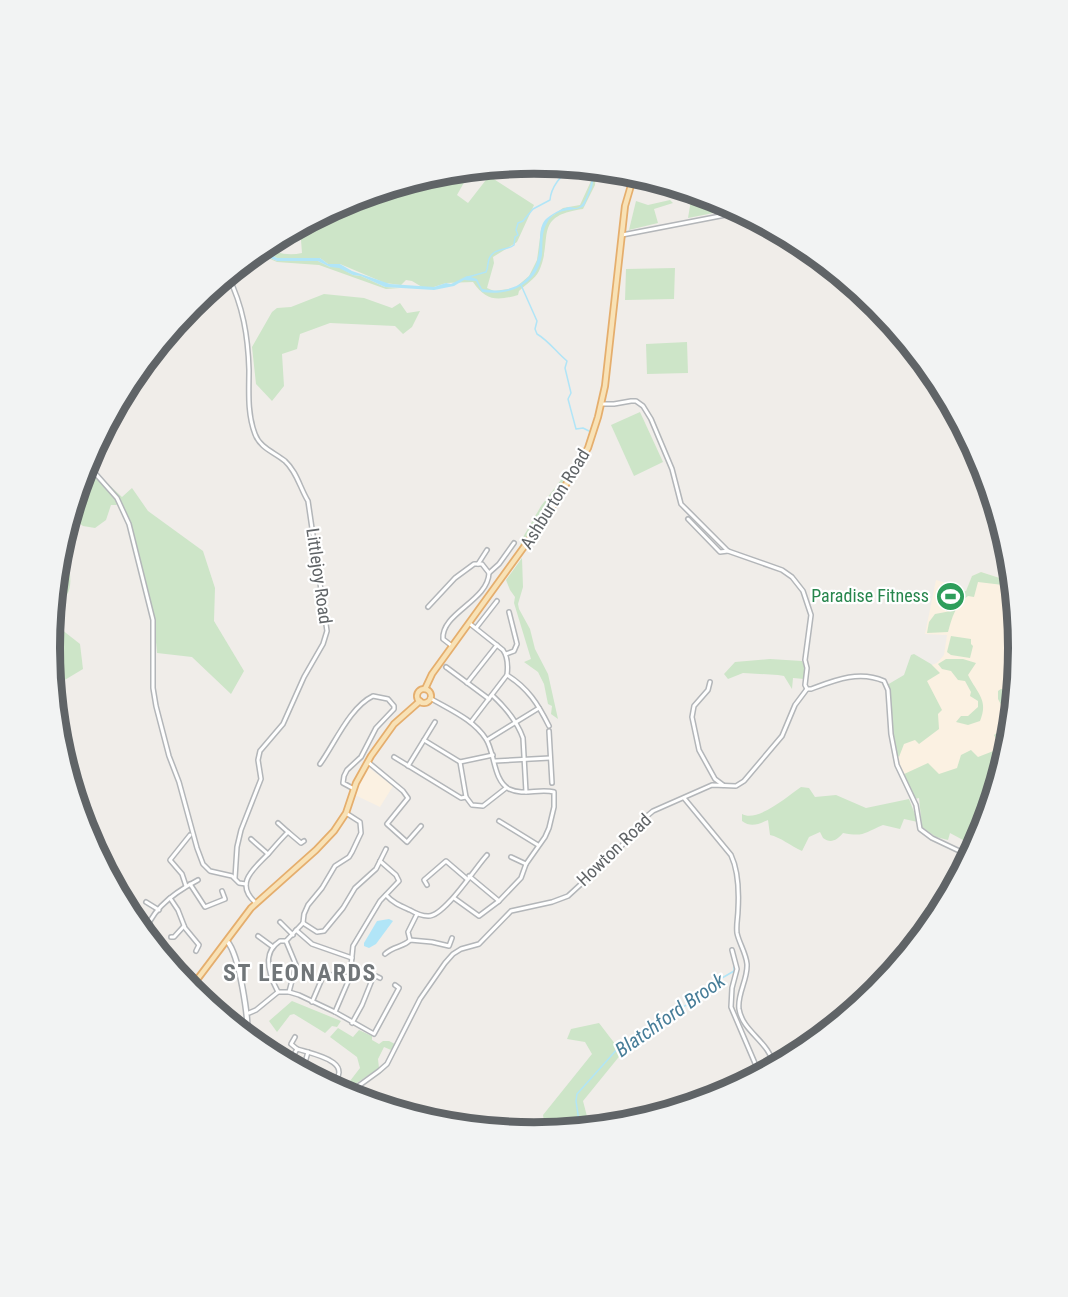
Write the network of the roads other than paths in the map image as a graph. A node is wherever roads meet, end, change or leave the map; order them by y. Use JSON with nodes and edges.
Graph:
{"nodes":[{"id":1,"x":631,"y":185,"type":"edge"},
{"id":2,"x":725,"y":215,"type":"edge"},
{"id":3,"x":621,"y":235,"type":"junction"},
{"id":4,"x":231,"y":284,"type":"edge"},
{"id":5,"x":601,"y":405,"type":"junction"},
{"id":6,"x":94,"y":472,"type":"edge"},
{"id":7,"x":688,"y":519,"type":"dead end"},
{"id":8,"x":514,"y":543,"type":"dead end"},
{"id":9,"x":487,"y":550,"type":"dead end"},
{"id":10,"x":728,"y":551,"type":"junction"},
{"id":11,"x":478,"y":564,"type":"junction"},
{"id":12,"x":489,"y":573,"type":"junction"},
{"id":13,"x":497,"y":601,"type":"dead end"},
{"id":14,"x":428,"y":607,"type":"dead end"},
{"id":15,"x":509,"y":612,"type":"dead end"},
{"id":16,"x":469,"y":623,"type":"junction"},
{"id":17,"x":476,"y":628,"type":"junction"},
{"id":18,"x":497,"y":645,"type":"junction"},
{"id":19,"x":452,"y":646,"type":"junction"},
{"id":20,"x":506,"y":654,"type":"junction"},
{"id":21,"x":446,"y":667,"type":"dead end"},
{"id":22,"x":507,"y":675,"type":"junction"},
{"id":23,"x":710,"y":682,"type":"dead end"},
{"id":24,"x":467,"y":683,"type":"junction"},
{"id":25,"x":425,"y":689,"type":"junction"},
{"id":26,"x":807,"y":689,"type":"junction"},
{"id":27,"x":492,"y":695,"type":"junction"},
{"id":28,"x":430,"y":698,"type":"junction"},
{"id":29,"x":489,"y":699,"type":"junction"},
{"id":30,"x":420,"y":702,"type":"junction"},
{"id":31,"x":539,"y":708,"type":"junction"},
{"id":32,"x":435,"y":722,"type":"dead end"},
{"id":33,"x":471,"y":722,"type":"junction"},
{"id":34,"x":516,"y":723,"type":"junction"},
{"id":35,"x":424,"y":740,"type":"junction"},
{"id":36,"x":487,"y":740,"type":"junction"},
{"id":37,"x":493,"y":754,"type":"junction"},
{"id":38,"x":394,"y":757,"type":"dead end"},
{"id":39,"x":550,"y":758,"type":"junction"},
{"id":40,"x":524,"y":759,"type":"junction"},
{"id":41,"x":495,"y":761,"type":"junction"},
{"id":42,"x":368,"y":762,"type":"junction"},
{"id":43,"x":460,"y":762,"type":"junction"},
{"id":44,"x":320,"y":764,"type":"dead end"},
{"id":45,"x":408,"y":766,"type":"junction"},
{"id":46,"x":715,"y":779,"type":"junction"},
{"id":47,"x":343,"y":781,"type":"junction"},
{"id":48,"x":337,"y":782,"type":"dead end"},
{"id":49,"x":552,"y":783,"type":"dead end"},
{"id":50,"x":712,"y":785,"type":"junction"},
{"id":51,"x":724,"y":786,"type":"junction"},
{"id":52,"x":506,"y":788,"type":"junction"},
{"id":53,"x":354,"y":789,"type":"junction"},
{"id":54,"x":526,"y":792,"type":"junction"},
{"id":55,"x":466,"y":797,"type":"junction"},
{"id":56,"x":684,"y":798,"type":"junction"},
{"id":57,"x":346,"y":813,"type":"junction"},
{"id":58,"x":499,"y":821,"type":"dead end"},
{"id":59,"x":278,"y":823,"type":"dead end"},
{"id":60,"x":421,"y":826,"type":"dead end"},
{"id":61,"x":288,"y":832,"type":"junction"},
{"id":62,"x":190,"y":835,"type":"dead end"},
{"id":63,"x":251,"y":839,"type":"dead end"},
{"id":64,"x":304,"y":841,"type":"dead end"},
{"id":65,"x":538,"y":845,"type":"junction"},
{"id":66,"x":386,"y":849,"type":"dead end"},
{"id":67,"x":962,"y":852,"type":"edge"},
{"id":68,"x":268,"y":854,"type":"junction"},
{"id":69,"x":487,"y":855,"type":"dead end"},
{"id":70,"x":511,"y":857,"type":"dead end"},
{"id":71,"x":380,"y":861,"type":"junction"},
{"id":72,"x":526,"y":864,"type":"junction"},
{"id":73,"x":235,"y":878,"type":"junction"},
{"id":74,"x":468,"y":878,"type":"junction"},
{"id":75,"x":198,"y":880,"type":"dead end"},
{"id":76,"x":246,"y":884,"type":"junction"},
{"id":77,"x":188,"y":885,"type":"junction"},
{"id":78,"x":428,"y":885,"type":"dead end"},
{"id":79,"x":222,"y":891,"type":"dead end"},
{"id":80,"x":386,"y":895,"type":"junction"},
{"id":81,"x":170,"y":898,"type":"junction"},
{"id":82,"x":454,"y":898,"type":"junction"},
{"id":83,"x":499,"y":901,"type":"junction"},
{"id":84,"x":146,"y":902,"type":"dead end"},
{"id":85,"x":256,"y":903,"type":"junction"},
{"id":86,"x":204,"y":907,"type":"junction"},
{"id":87,"x":159,"y":910,"type":"junction"},
{"id":88,"x":417,"y":913,"type":"junction"},
{"id":89,"x":208,"y":914,"type":"dead end"},
{"id":90,"x":280,"y":922,"type":"dead end"},
{"id":91,"x":303,"y":922,"type":"junction"},
{"id":92,"x":149,"y":924,"type":"edge"},
{"id":93,"x":184,"y":926,"type":"junction"},
{"id":94,"x":296,"y":930,"type":"junction"},
{"id":95,"x":293,"y":935,"type":"junction"},
{"id":96,"x":258,"y":936,"type":"dead end"},
{"id":97,"x":171,"y":937,"type":"dead end"},
{"id":98,"x":452,"y":938,"type":"dead end"},
{"id":99,"x":410,"y":940,"type":"junction"},
{"id":100,"x":227,"y":941,"type":"junction"},
{"id":101,"x":286,"y":941,"type":"junction"},
{"id":102,"x":273,"y":948,"type":"junction"},
{"id":103,"x":732,"y":950,"type":"dead end"},
{"id":104,"x":196,"y":951,"type":"dead end"},
{"id":105,"x":386,"y":954,"type":"dead end"},
{"id":106,"x":352,"y":958,"type":"junction"},
{"id":107,"x":187,"y":970,"type":"edge"},
{"id":108,"x":351,"y":977,"type":"junction"},
{"id":109,"x":380,"y":978,"type":"dead end"},
{"id":110,"x":197,"y":979,"type":"joint"},
{"id":111,"x":395,"y":985,"type":"dead end"},
{"id":112,"x":278,"y":992,"type":"junction"},
{"id":113,"x":289,"y":992,"type":"junction"},
{"id":114,"x":312,"y":1002,"type":"junction"},
{"id":115,"x":335,"y":1012,"type":"junction"},
{"id":116,"x":249,"y":1013,"type":"dead end"},
{"id":117,"x":352,"y":1023,"type":"junction"},
{"id":118,"x":248,"y":1027,"type":"edge"},
{"id":119,"x":295,"y":1037,"type":"dead end"},
{"id":120,"x":291,"y":1044,"type":"junction"},
{"id":121,"x":286,"y":1045,"type":"dead end"},
{"id":122,"x":297,"y":1049,"type":"junction"},
{"id":123,"x":308,"y":1052,"type":"junction"},
{"id":124,"x":293,"y":1057,"type":"edge"},
{"id":125,"x":771,"y":1059,"type":"edge"},
{"id":126,"x":305,"y":1063,"type":"edge"},
{"id":127,"x":757,"y":1067,"type":"edge"},
{"id":128,"x":336,"y":1079,"type":"edge"},
{"id":129,"x":357,"y":1087,"type":"edge"}],
"edges":[{"from":1,"to":3,"type":"main road","name":"Ashburton Road"},
{"from":2,"to":3,"type":"street"},
{"from":3,"to":5,"type":"main road","name":"Ashburton Road"},
{"from":4,"to":73,"type":"street","name":"Littlejoy Road"},
{"from":5,"to":10,"type":"street"},
{"from":5,"to":16,"type":"main road","name":"Ashburton Road"},
{"from":6,"to":73,"type":"street"},
{"from":7,"to":10,"type":"street"},
{"from":8,"to":12,"type":"street"},
{"from":9,"to":11,"type":"street"},
{"from":10,"to":26,"type":"street"},
{"from":11,"to":12,"type":"street"},
{"from":11,"to":14,"type":"street"},
{"from":12,"to":19,"type":"street"},
{"from":13,"to":17,"type":"street"},
{"from":15,"to":20,"type":"street"},
{"from":16,"to":17,"type":"street"},
{"from":16,"to":19,"type":"main road","name":"Ashburton Road"},
{"from":17,"to":18,"type":"street"},
{"from":18,"to":20,"type":"street"},
{"from":18,"to":24,"type":"street"},
{"from":19,"to":25,"type":"main road","name":"Ashburton Road"},
{"from":20,"to":22,"type":"street"},
{"from":21,"to":24,"type":"street"},
{"from":22,"to":27,"type":"street"},
{"from":22,"to":31,"type":"street"},
{"from":23,"to":46,"type":"street"},
{"from":24,"to":29,"type":"street"},
{"from":25,"to":28,"type":"main road"},
{"from":25,"to":30,"type":"main road","name":"Ashburton Road"},
{"from":26,"to":51,"type":"street","name":"Howton Road"},
{"from":26,"to":67,"type":"street"},
{"from":27,"to":29,"type":"street"},
{"from":27,"to":34,"type":"street"},
{"from":28,"to":30,"type":"main road","name":"Ashburton Road"},
{"from":28,"to":33,"type":"street"},
{"from":29,"to":33,"type":"street"},
{"from":30,"to":42,"type":"main road","name":"Ashburton Road"},
{"from":31,"to":34,"type":"street"},
{"from":31,"to":39,"type":"street"},
{"from":32,"to":35,"type":"street"},
{"from":33,"to":36,"type":"street"},
{"from":34,"to":36,"type":"street"},
{"from":34,"to":40,"type":"street"},
{"from":35,"to":43,"type":"street"},
{"from":35,"to":45,"type":"street"},
{"from":36,"to":37,"type":"street"},
{"from":37,"to":41,"type":"street"},
{"from":37,"to":43,"type":"street"},
{"from":38,"to":45,"type":"street"},
{"from":39,"to":40,"type":"street"},
{"from":39,"to":49,"type":"street"},
{"from":40,"to":41,"type":"street"},
{"from":40,"to":54,"type":"street"},
{"from":41,"to":52,"type":"street"},
{"from":42,"to":53,"type":"main road","name":"Ashburton Road"},
{"from":42,"to":60,"type":"street"},
{"from":43,"to":55,"type":"street"},
{"from":44,"to":47,"type":"street"},
{"from":45,"to":55,"type":"street"},
{"from":46,"to":50,"type":"street"},
{"from":46,"to":51,"type":"street"},
{"from":47,"to":48,"type":"street"},
{"from":47,"to":53,"type":"street"},
{"from":50,"to":51,"type":"street","name":"Howton Road"},
{"from":50,"to":56,"type":"street","name":"Howton Road"},
{"from":52,"to":54,"type":"street"},
{"from":52,"to":55,"type":"street"},
{"from":53,"to":57,"type":"main road","name":"Ashburton Road"},
{"from":54,"to":65,"type":"street"},
{"from":56,"to":125,"type":"street"},
{"from":56,"to":129,"type":"street","name":"Howton Road"},
{"from":57,"to":85,"type":"main road","name":"Ashburton Road"},
{"from":57,"to":91,"type":"street"},
{"from":58,"to":65,"type":"street"},
{"from":59,"to":61,"type":"street"},
{"from":61,"to":64,"type":"street"},
{"from":61,"to":68,"type":"street"},
{"from":62,"to":77,"type":"street"},
{"from":63,"to":68,"type":"street"},
{"from":65,"to":72,"type":"street"},
{"from":66,"to":71,"type":"street"},
{"from":68,"to":76,"type":"street"},
{"from":69,"to":74,"type":"street"},
{"from":70,"to":72,"type":"street"},
{"from":71,"to":80,"type":"street"},
{"from":71,"to":91,"type":"street"},
{"from":72,"to":83,"type":"street"},
{"from":73,"to":76,"type":"street"},
{"from":74,"to":78,"type":"street"},
{"from":74,"to":82,"type":"street"},
{"from":74,"to":83,"type":"street"},
{"from":75,"to":77,"type":"street"},
{"from":76,"to":85,"type":"street"},
{"from":77,"to":81,"type":"street"},
{"from":77,"to":86,"type":"street"},
{"from":79,"to":86,"type":"street"},
{"from":80,"to":88,"type":"street"},
{"from":80,"to":106,"type":"street"},
{"from":81,"to":87,"type":"street"},
{"from":81,"to":93,"type":"street"},
{"from":82,"to":83,"type":"street"},
{"from":82,"to":88,"type":"street"},
{"from":84,"to":87,"type":"street"},
{"from":85,"to":100,"type":"main road","name":"Ashburton Road"},
{"from":86,"to":89,"type":"street"},
{"from":87,"to":92,"type":"street"},
{"from":88,"to":99,"type":"street"},
{"from":90,"to":95,"type":"street"},
{"from":91,"to":94,"type":"street"},
{"from":93,"to":97,"type":"street"},
{"from":93,"to":104,"type":"street"},
{"from":94,"to":95,"type":"street"},
{"from":94,"to":106,"type":"street"},
{"from":95,"to":101,"type":"street"},
{"from":96,"to":102,"type":"street"},
{"from":98,"to":99,"type":"street"},
{"from":99,"to":105,"type":"street"},
{"from":100,"to":110,"type":"main road","name":"Ashburton Road"},
{"from":100,"to":118,"type":"street"},
{"from":101,"to":102,"type":"street"},
{"from":101,"to":113,"type":"street"},
{"from":102,"to":112,"type":"street"},
{"from":103,"to":127,"type":"street"},
{"from":106,"to":108,"type":"street"},
{"from":107,"to":110,"type":"street"},
{"from":108,"to":114,"type":"street"},
{"from":108,"to":115,"type":"street"},
{"from":109,"to":117,"type":"street"},
{"from":111,"to":117,"type":"street"},
{"from":112,"to":113,"type":"street"},
{"from":112,"to":116,"type":"street"},
{"from":113,"to":114,"type":"street"},
{"from":114,"to":115,"type":"street"},
{"from":115,"to":117,"type":"street"},
{"from":119,"to":120,"type":"street"},
{"from":120,"to":121,"type":"street"},
{"from":120,"to":122,"type":"street"},
{"from":122,"to":123,"type":"street"},
{"from":122,"to":124,"type":"street"},
{"from":123,"to":126,"type":"street"},
{"from":123,"to":128,"type":"street"}]}
